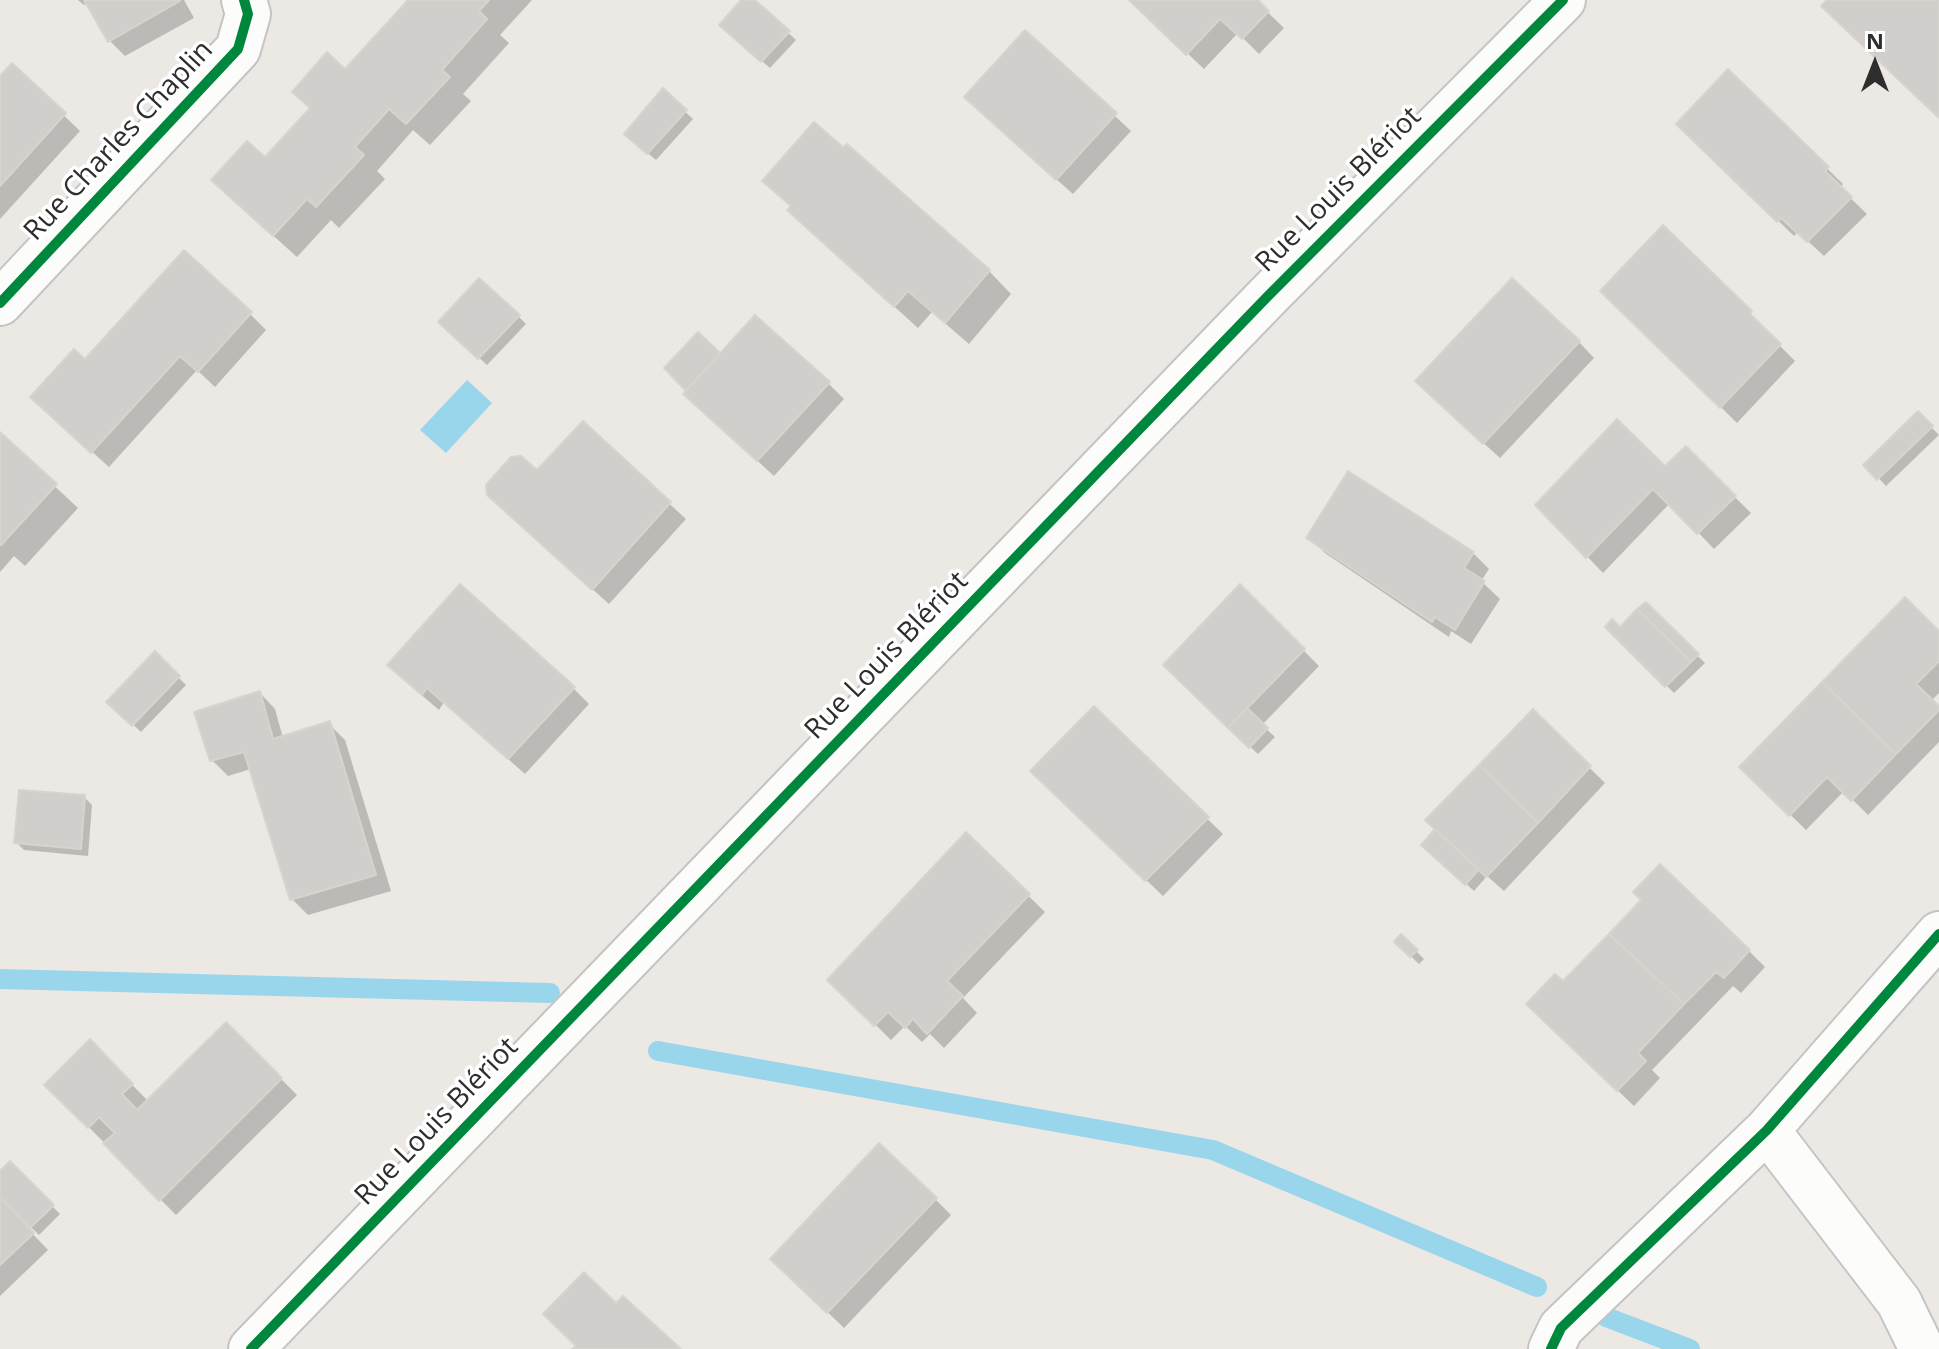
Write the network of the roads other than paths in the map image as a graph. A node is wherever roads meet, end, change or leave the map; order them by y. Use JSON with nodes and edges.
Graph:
{"nodes":[{"id":1,"x":244,"y":0,"type":"edge"},
{"id":2,"x":1563,"y":0,"type":"edge"},
{"id":3,"x":0,"y":303,"type":"edge"},
{"id":4,"x":1939,"y":934,"type":"edge"},
{"id":5,"x":1767,"y":1130,"type":"junction"},
{"id":6,"x":251,"y":1349,"type":"edge"},
{"id":7,"x":1551,"y":1349,"type":"edge"},
{"id":8,"x":1922,"y":1349,"type":"edge"}],
"edges":[{"from":1,"to":3,"type":"street","name":"Rue Charles Chaplin"},
{"from":2,"to":6,"type":"street","name":"Rue Louis Blériot"},
{"from":4,"to":5,"type":"street"},
{"from":5,"to":7,"type":"street"},
{"from":5,"to":8,"type":"street"}]}
